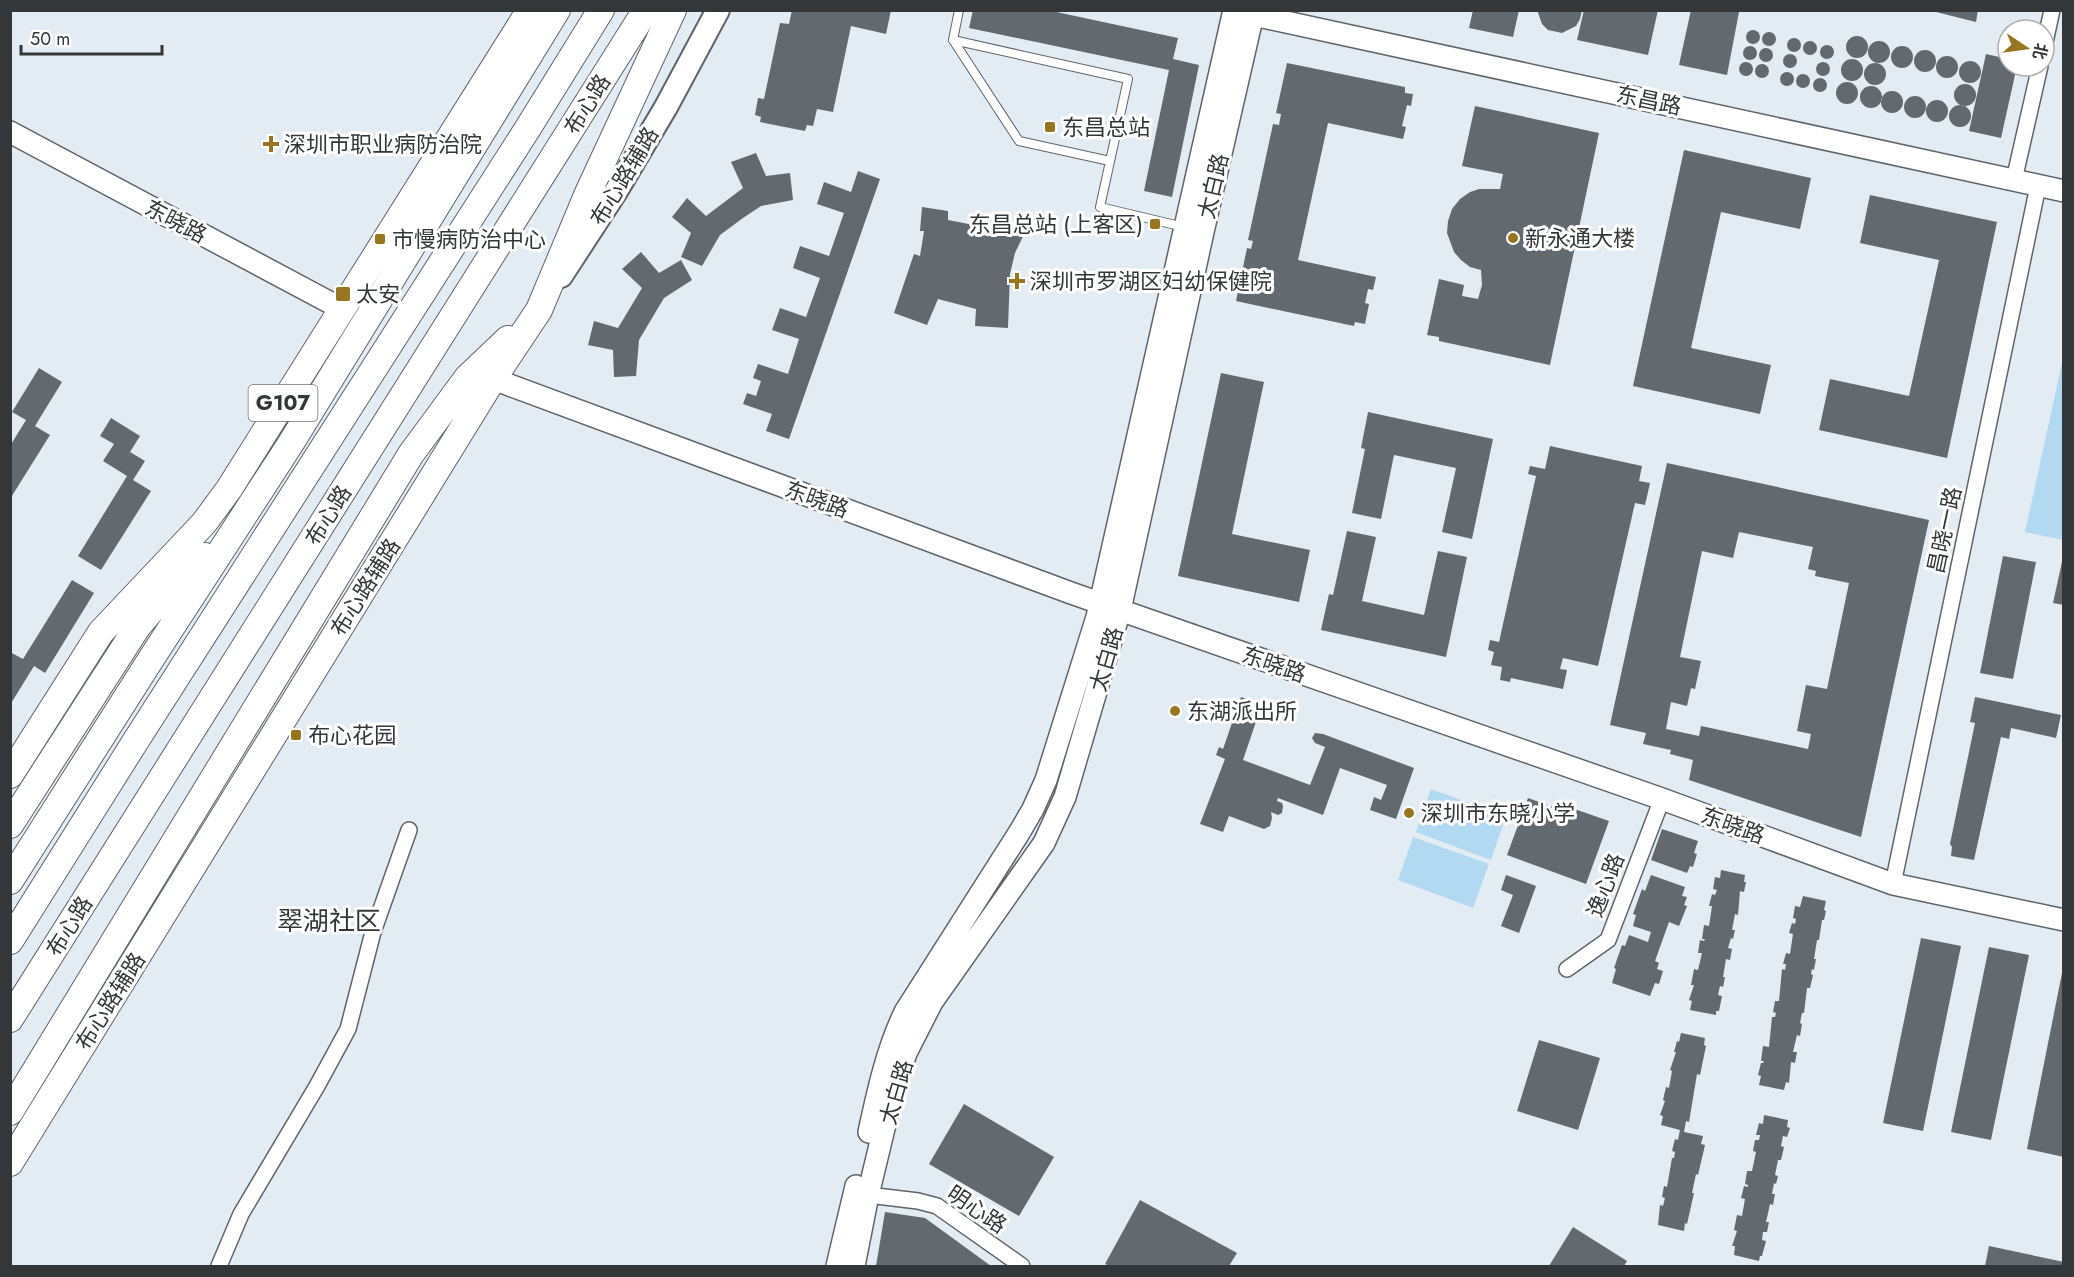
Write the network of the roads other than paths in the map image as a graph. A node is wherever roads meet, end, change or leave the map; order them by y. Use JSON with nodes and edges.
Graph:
{"nodes":[{"id":1,"x":530,"y":10,"type":"edge"},
{"id":2,"x":557,"y":10,"type":"edge"},
{"id":3,"x":601,"y":10,"type":"edge"},
{"id":4,"x":646,"y":10,"type":"edge"},
{"id":5,"x":673,"y":10,"type":"edge"},
{"id":6,"x":718,"y":10,"type":"edge"},
{"id":7,"x":959,"y":10,"type":"edge"},
{"id":8,"x":1242,"y":11,"type":"edge"},
{"id":9,"x":953,"y":40,"type":"junction"},
{"id":10,"x":2037,"y":78,"type":"edge"},
{"id":11,"x":10,"y":132,"type":"edge"},
{"id":12,"x":1110,"y":161,"type":"junction"},
{"id":13,"x":2014,"y":180,"type":"junction"},
{"id":14,"x":2038,"y":186,"type":"junction"},
{"id":15,"x":2064,"y":191,"type":"edge"},
{"id":16,"x":1194,"y":230,"type":"junction"},
{"id":17,"x":342,"y":309,"type":"junction"},
{"id":18,"x":539,"y":310,"type":"junction"},
{"id":19,"x":493,"y":379,"type":"junction"},
{"id":20,"x":261,"y":489,"type":"junction"},
{"id":21,"x":1110,"y":607,"type":"junction"},
{"id":22,"x":10,"y":775,"type":"edge"},
{"id":23,"x":1662,"y":799,"type":"junction"},
{"id":24,"x":10,"y":825,"type":"edge"},
{"id":25,"x":409,"y":830,"type":"dead end"},
{"id":26,"x":10,"y":882,"type":"edge"},
{"id":27,"x":1893,"y":884,"type":"junction"},
{"id":28,"x":2064,"y":921,"type":"edge"},
{"id":29,"x":10,"y":941,"type":"edge"},
{"id":30,"x":1567,"y":969,"type":"dead end"},
{"id":31,"x":10,"y":1019,"type":"edge"},
{"id":32,"x":10,"y":1112,"type":"edge"},
{"id":33,"x":10,"y":1163,"type":"edge"},
{"id":34,"x":868,"y":1195,"type":"junction"},
{"id":35,"x":219,"y":1266,"type":"edge"},
{"id":36,"x":837,"y":1266,"type":"edge"},
{"id":37,"x":854,"y":1266,"type":"edge"},
{"id":38,"x":1022,"y":1266,"type":"edge"}],
"edges":[{"from":1,"to":17,"type":"highway","number":"G107"},
{"from":2,"to":20,"type":"highway"},
{"from":3,"to":29,"type":"highway","name":"布心路"},
{"from":4,"to":31,"type":"highway","name":"布心路"},
{"from":5,"to":18,"type":"highway","name":"布心路"},
{"from":6,"to":18,"type":"main road","name":"布心路辅路"},
{"from":7,"to":9,"type":"lane"},
{"from":8,"to":13,"type":"street","name":"东昌路"},
{"from":8,"to":16,"type":"street","name":"太白路"},
{"from":9,"to":12,"type":"lane"},
{"from":9,"to":12,"type":"lane"},
{"from":10,"to":13,"type":"street"},
{"from":11,"to":17,"type":"street","name":"东晓路"},
{"from":12,"to":16,"type":"lane"},
{"from":13,"to":14,"type":"street","name":"东昌路"},
{"from":14,"to":15,"type":"street","name":"东昌路"},
{"from":14,"to":27,"type":"street","name":"昌晓一路"},
{"from":16,"to":21,"type":"street","name":"太白路"},
{"from":17,"to":22,"type":"highway","number":"G107"},
{"from":18,"to":19,"type":"highway","name":"布心路辅路"},
{"from":18,"to":32,"type":"highway"},
{"from":19,"to":21,"type":"street","name":"东晓路"},
{"from":19,"to":33,"type":"highway","name":"布心路辅路"},
{"from":20,"to":24,"type":"highway"},
{"from":20,"to":26,"type":"highway"},
{"from":21,"to":23,"type":"street","name":"东晓路"},
{"from":21,"to":34,"type":"street","name":"太白路"},
{"from":21,"to":36,"type":"street","name":"太白路"},
{"from":23,"to":27,"type":"street","name":"东晓路"},
{"from":23,"to":30,"type":"street","name":"逸心路"},
{"from":25,"to":35,"type":"street"},
{"from":27,"to":28,"type":"street","name":"东晓路"},
{"from":34,"to":37,"type":"street","name":"太白路"},
{"from":34,"to":38,"type":"street","name":"明心路"}]}
